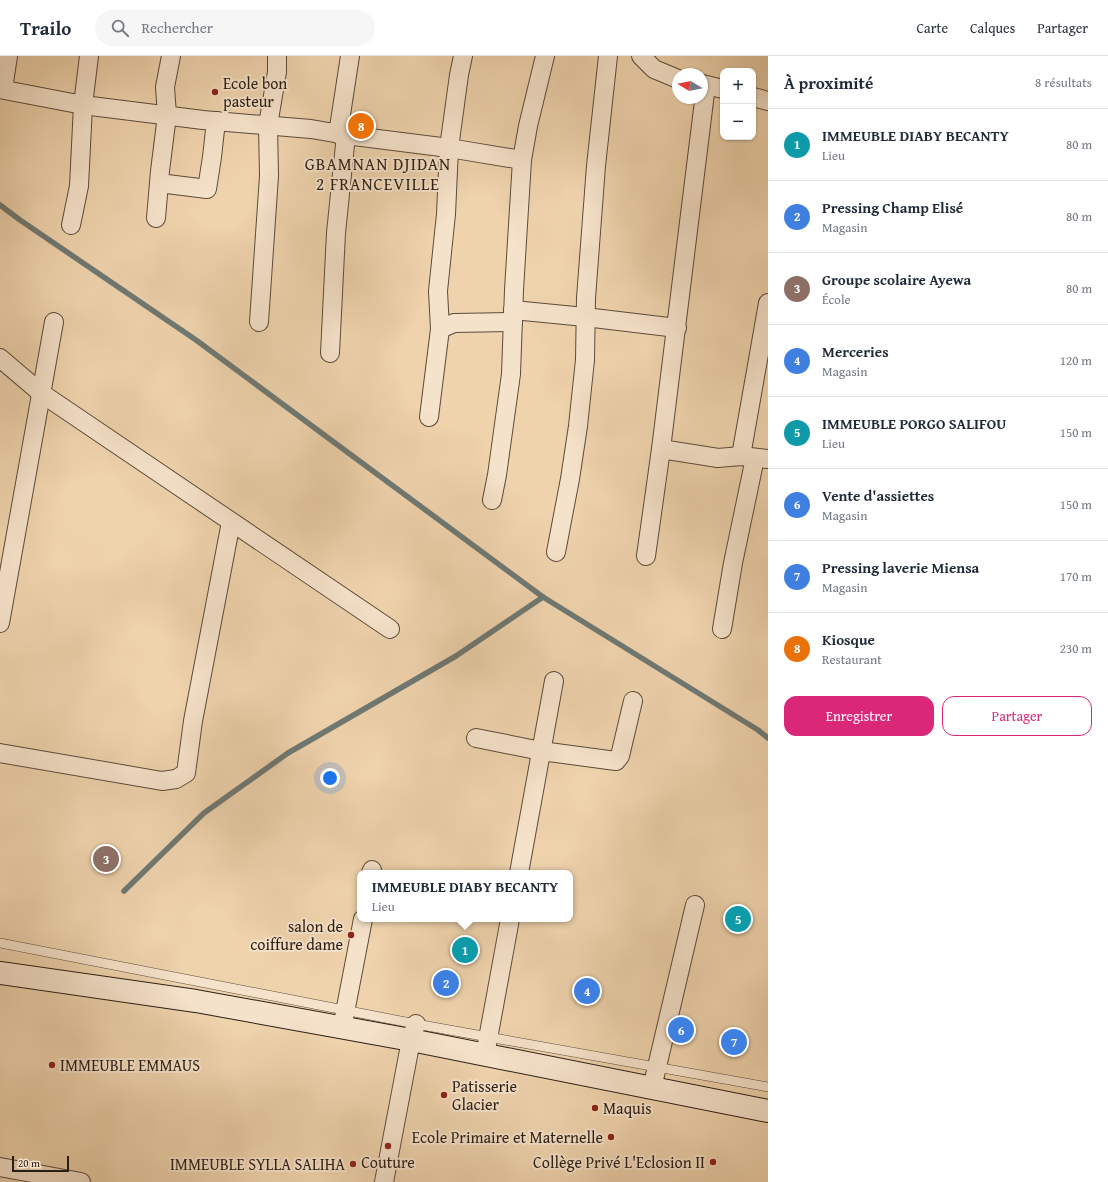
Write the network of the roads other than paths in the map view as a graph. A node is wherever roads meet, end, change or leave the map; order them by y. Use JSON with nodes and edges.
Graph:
{"nodes":[{"id":1,"x":8,"y":56,"type":"edge"},
{"id":2,"x":89,"y":56,"type":"edge"},
{"id":3,"x":171,"y":56,"type":"edge"},
{"id":4,"x":277,"y":56,"type":"edge"},
{"id":5,"x":350,"y":56,"type":"edge"},
{"id":6,"x":463,"y":56,"type":"edge"},
{"id":7,"x":545,"y":56,"type":"edge"},
{"id":8,"x":608,"y":56,"type":"edge"},
{"id":9,"x":641,"y":56,"type":"edge"},
{"id":10,"x":672,"y":76,"type":"edge"},
{"id":11,"x":710,"y":86,"type":"edge"},
{"id":12,"x":2,"y":89,"type":"edge"},
{"id":13,"x":756,"y":98,"type":"edge"},
{"id":14,"x":768,"y":101,"type":"edge"},
{"id":15,"x":83,"y":105,"type":"junction"},
{"id":16,"x":167,"y":115,"type":"junction"},
{"id":17,"x":216,"y":121,"type":"junction"},
{"id":18,"x":268,"y":125,"type":"junction"},
{"id":19,"x":342,"y":134,"type":"junction"},
{"id":20,"x":449,"y":148,"type":"junction"},
{"id":21,"x":522,"y":160,"type":"junction"},
{"id":22,"x":160,"y":183,"type":"junction"},
{"id":23,"x":156,"y":218,"type":"dead end"},
{"id":24,"x":71,"y":225,"type":"dead end"},
{"id":25,"x":768,"y":303,"type":"edge"},
{"id":26,"x":513,"y":316,"type":"junction"},
{"id":27,"x":585,"y":317,"type":"junction"},
{"id":28,"x":54,"y":322,"type":"dead end"},
{"id":29,"x":259,"y":322,"type":"dead end"},
{"id":30,"x":677,"y":328,"type":"junction"},
{"id":31,"x":440,"y":329,"type":"junction"},
{"id":32,"x":330,"y":353,"type":"dead end"},
{"id":33,"x":0,"y":358,"type":"edge"},
{"id":34,"x":41,"y":392,"type":"junction"},
{"id":35,"x":428,"y":416,"type":"dead end"},
{"id":36,"x":661,"y":449,"type":"junction"},
{"id":37,"x":754,"y":458,"type":"edge"},
{"id":38,"x":492,"y":500,"type":"dead end"},
{"id":39,"x":232,"y":522,"type":"junction"},
{"id":40,"x":556,"y":552,"type":"dead end"},
{"id":41,"x":646,"y":556,"type":"dead end"},
{"id":42,"x":0,"y":624,"type":"edge"},
{"id":43,"x":390,"y":630,"type":"dead end"},
{"id":44,"x":722,"y":630,"type":"dead end"},
{"id":45,"x":554,"y":681,"type":"dead end"},
{"id":46,"x":633,"y":702,"type":"dead end"},
{"id":47,"x":476,"y":738,"type":"dead end"},
{"id":48,"x":541,"y":752,"type":"junction"},
{"id":49,"x":0,"y":753,"type":"edge"},
{"id":50,"x":519,"y":870,"type":"edge"},
{"id":51,"x":695,"y":905,"type":"dead end"},
{"id":52,"x":362,"y":922,"type":"edge"},
{"id":53,"x":509,"y":922,"type":"edge"},
{"id":54,"x":0,"y":943,"type":"edge"},
{"id":55,"x":0,"y":973,"type":"edge"},
{"id":56,"x":344,"y":1019,"type":"junction"},
{"id":57,"x":413,"y":1032,"type":"junction"},
{"id":58,"x":487,"y":1046,"type":"junction"},
{"id":59,"x":657,"y":1067,"type":"junction"},
{"id":60,"x":768,"y":1087,"type":"edge"},
{"id":61,"x":652,"y":1088,"type":"junction"},
{"id":62,"x":768,"y":1111,"type":"edge"},
{"id":63,"x":0,"y":1168,"type":"edge"},
{"id":64,"x":81,"y":1182,"type":"edge"},
{"id":65,"x":384,"y":1182,"type":"edge"}],
"edges":[{"from":1,"to":12,"type":"street"},
{"from":2,"to":15,"type":"street"},
{"from":3,"to":16,"type":"street"},
{"from":4,"to":18,"type":"street"},
{"from":5,"to":19,"type":"street"},
{"from":6,"to":20,"type":"street"},
{"from":7,"to":21,"type":"street"},
{"from":8,"to":27,"type":"street"},
{"from":9,"to":10,"type":"street"},
{"from":11,"to":30,"type":"street"},
{"from":12,"to":15,"type":"street"},
{"from":13,"to":14,"type":"street"},
{"from":15,"to":16,"type":"street"},
{"from":15,"to":24,"type":"street"},
{"from":16,"to":17,"type":"street"},
{"from":16,"to":22,"type":"street"},
{"from":17,"to":18,"type":"street"},
{"from":17,"to":22,"type":"street"},
{"from":18,"to":19,"type":"street"},
{"from":18,"to":29,"type":"street"},
{"from":19,"to":20,"type":"street"},
{"from":19,"to":32,"type":"street"},
{"from":20,"to":21,"type":"street"},
{"from":20,"to":31,"type":"street"},
{"from":21,"to":26,"type":"street"},
{"from":22,"to":23,"type":"street"},
{"from":25,"to":37,"type":"street"},
{"from":26,"to":27,"type":"street"},
{"from":26,"to":31,"type":"street"},
{"from":26,"to":38,"type":"street"},
{"from":27,"to":30,"type":"street"},
{"from":27,"to":40,"type":"street"},
{"from":28,"to":34,"type":"street"},
{"from":30,"to":36,"type":"street"},
{"from":31,"to":35,"type":"street"},
{"from":33,"to":34,"type":"street"},
{"from":34,"to":39,"type":"street"},
{"from":34,"to":42,"type":"street"},
{"from":36,"to":37,"type":"street"},
{"from":36,"to":41,"type":"street"},
{"from":37,"to":44,"type":"street"},
{"from":39,"to":43,"type":"street"},
{"from":39,"to":49,"type":"street"},
{"from":45,"to":48,"type":"street"},
{"from":46,"to":48,"type":"street"},
{"from":47,"to":48,"type":"street"},
{"from":48,"to":50,"type":"street"},
{"from":51,"to":59,"type":"street"},
{"from":52,"to":56,"type":"street"},
{"from":53,"to":58,"type":"street"},
{"from":54,"to":56,"type":"lane"},
{"from":55,"to":56,"type":"street"},
{"from":56,"to":57,"type":"street"},
{"from":57,"to":58,"type":"street"},
{"from":57,"to":65,"type":"street"},
{"from":58,"to":59,"type":"lane"},
{"from":58,"to":61,"type":"street"},
{"from":59,"to":60,"type":"lane"},
{"from":59,"to":61,"type":"street"},
{"from":61,"to":62,"type":"street"},
{"from":63,"to":64,"type":"street"}]}
